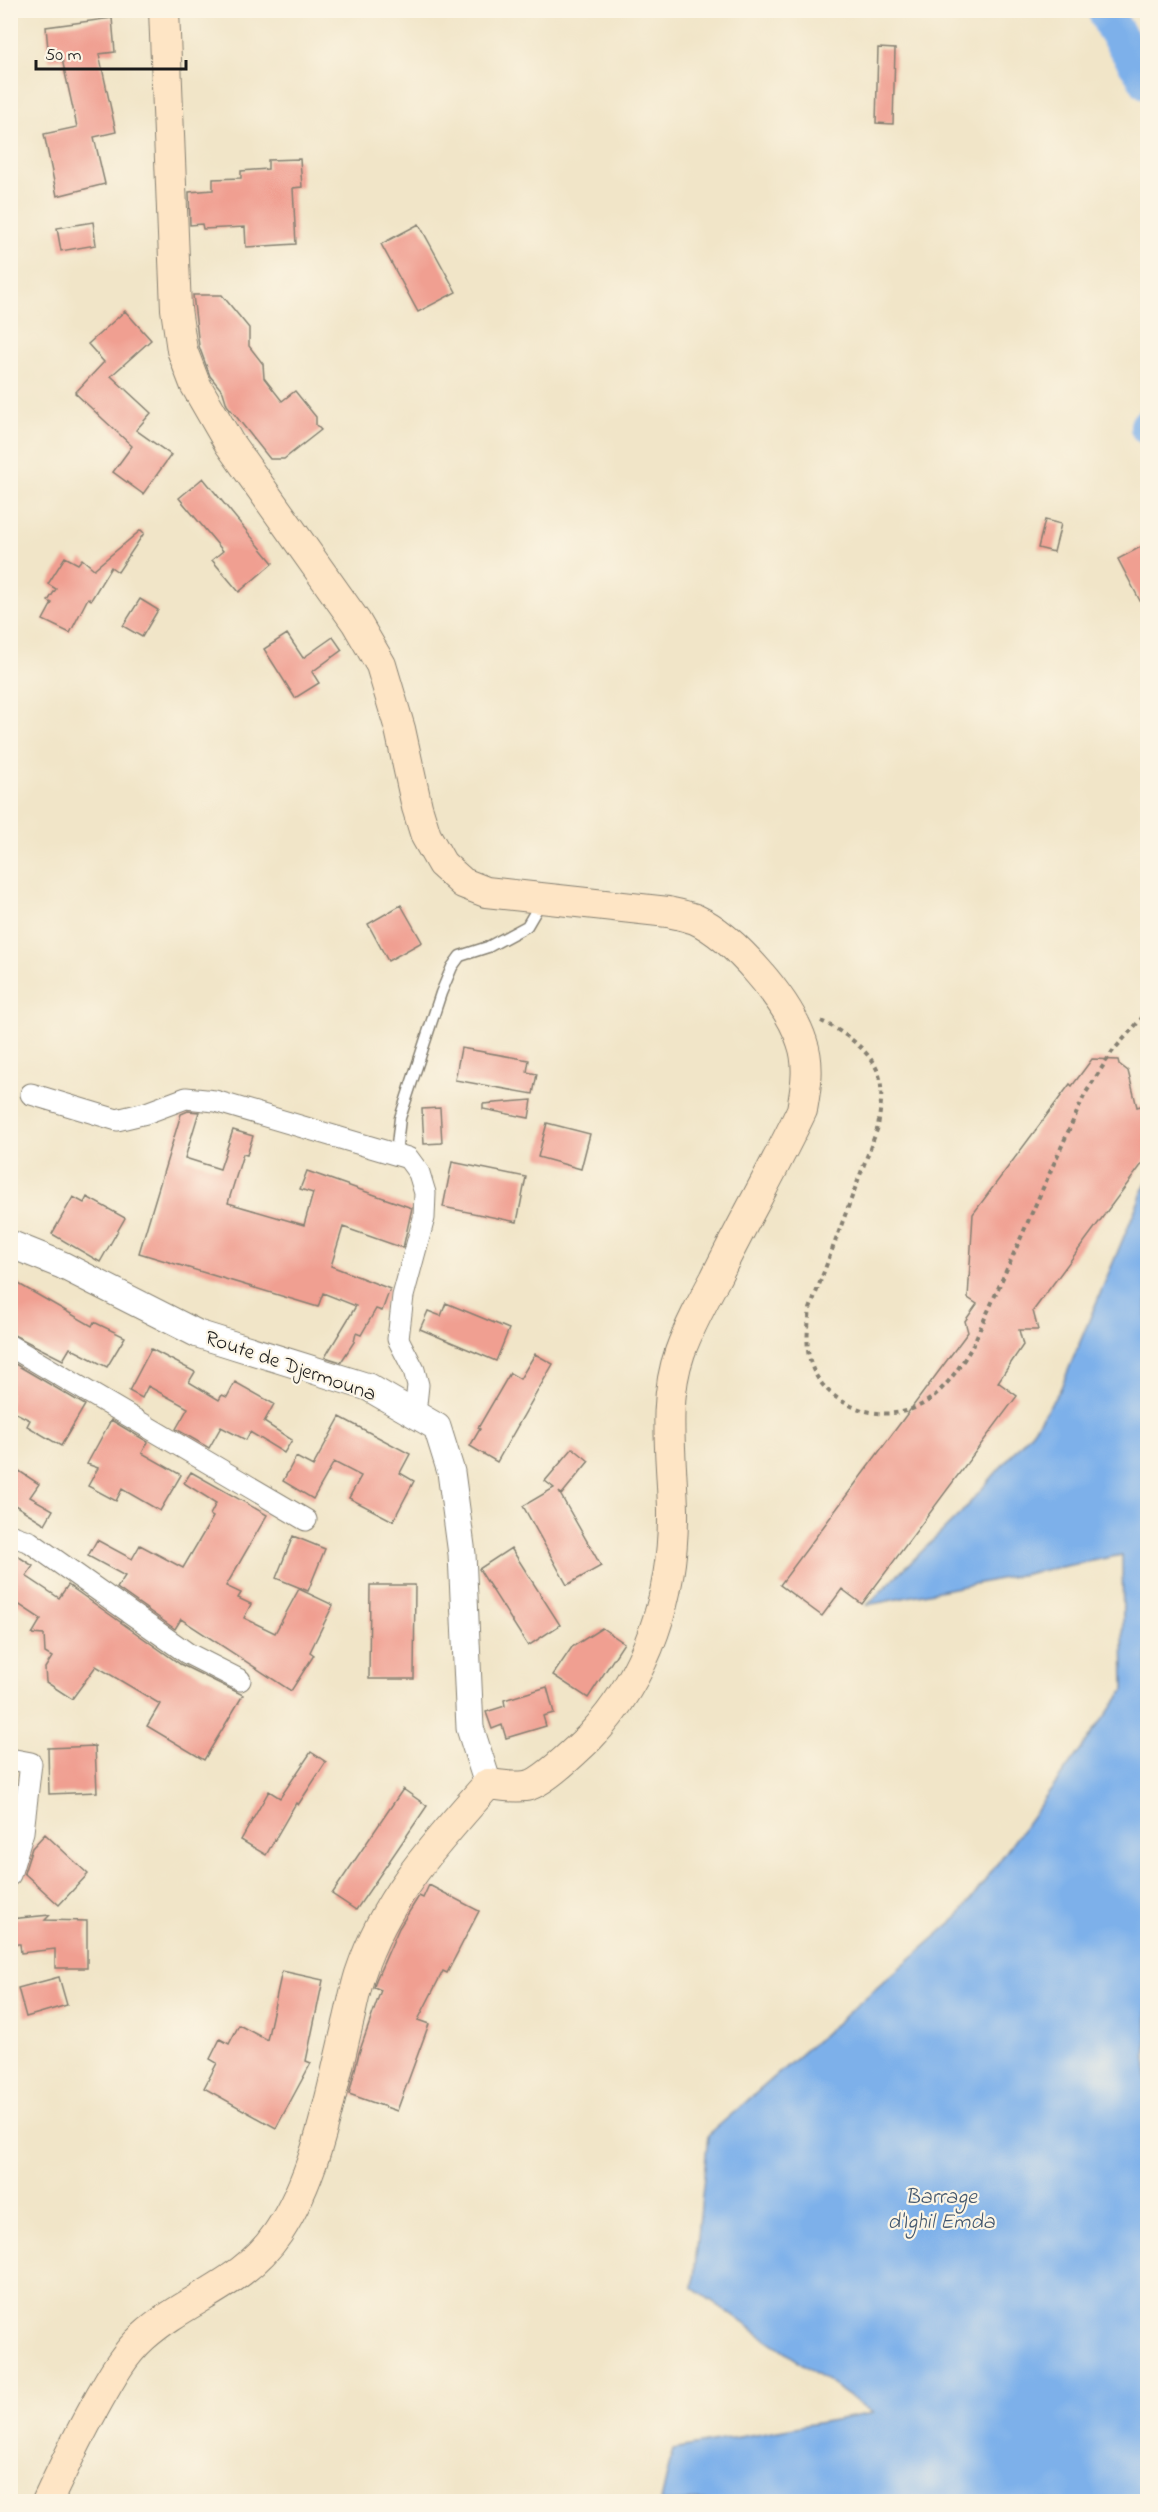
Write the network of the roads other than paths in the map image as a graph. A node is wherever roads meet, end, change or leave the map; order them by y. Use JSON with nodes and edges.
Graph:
{"nodes":[{"id":1,"x":164,"y":10,"type":"edge"},
{"id":2,"x":543,"y":898,"type":"junction"},
{"id":3,"x":31,"y":1094,"type":"dead end"},
{"id":4,"x":396,"y":1154,"type":"junction"},
{"id":5,"x":10,"y":1244,"type":"edge"},
{"id":6,"x":10,"y":1346,"type":"edge"},
{"id":7,"x":415,"y":1414,"type":"junction"},
{"id":8,"x":306,"y":1520,"type":"dead end"},
{"id":9,"x":10,"y":1535,"type":"edge"},
{"id":10,"x":240,"y":1680,"type":"dead end"},
{"id":11,"x":10,"y":1759,"type":"edge"},
{"id":12,"x":488,"y":1784,"type":"junction"},
{"id":13,"x":10,"y":1875,"type":"edge"},
{"id":14,"x":47,"y":2502,"type":"edge"}],
"edges":[{"from":1,"to":2,"type":"main road"},
{"from":2,"to":4,"type":"lane"},
{"from":2,"to":12,"type":"main road"},
{"from":3,"to":4,"type":"street"},
{"from":4,"to":7,"type":"street"},
{"from":5,"to":7,"type":"street","name":"Route de Djermouna"},
{"from":6,"to":8,"type":"street"},
{"from":7,"to":12,"type":"street","name":"Route de Djermouna"},
{"from":9,"to":10,"type":"street"},
{"from":11,"to":13,"type":"street"},
{"from":12,"to":14,"type":"main road"}]}
